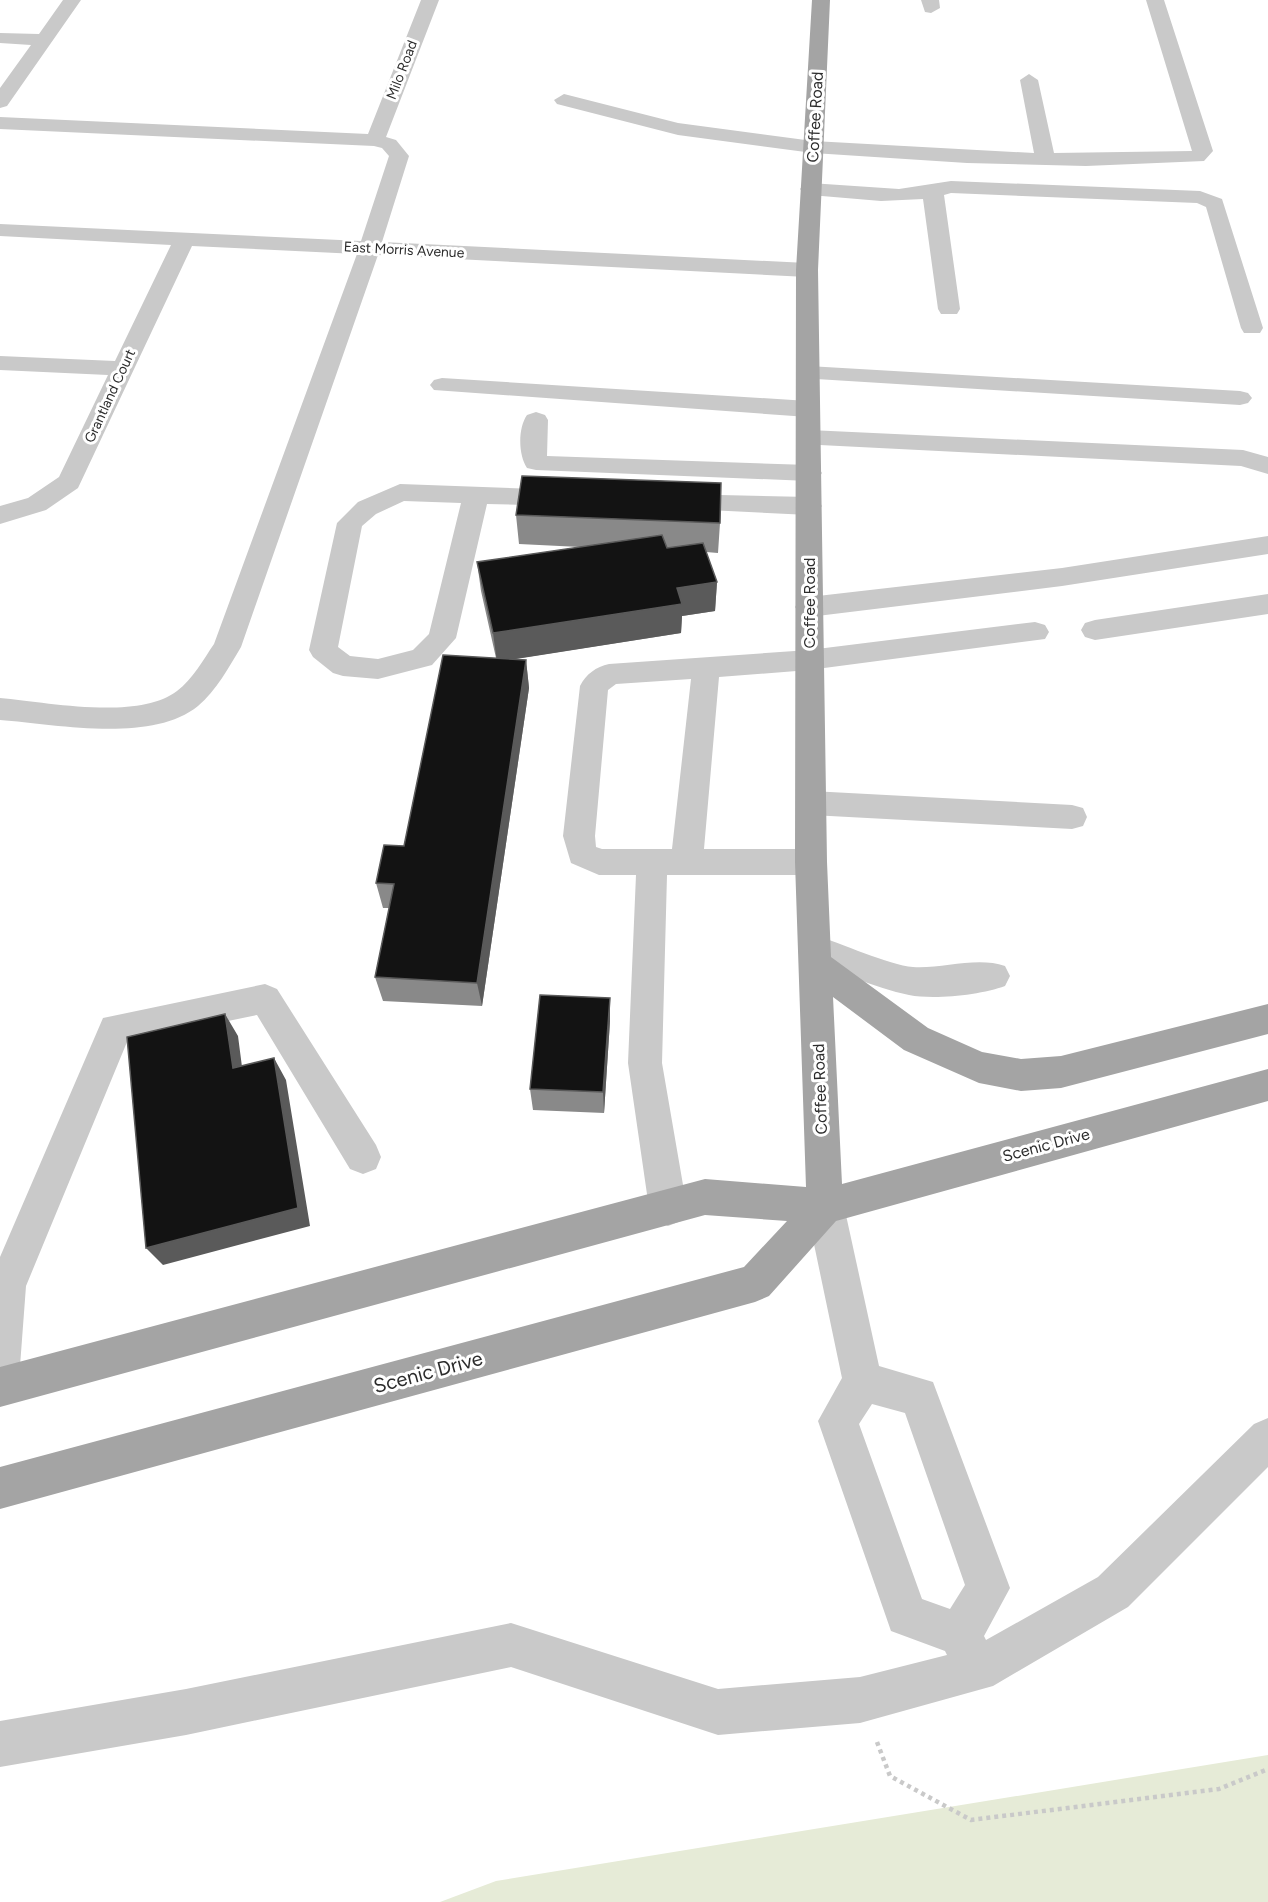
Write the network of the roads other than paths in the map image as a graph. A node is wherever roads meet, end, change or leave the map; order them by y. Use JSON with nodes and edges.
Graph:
{"nodes":[{"id":1,"x":72,"y":0,"type":"edge"},
{"id":2,"x":430,"y":0,"type":"edge"},
{"id":3,"x":821,"y":0,"type":"edge"},
{"id":4,"x":1155,"y":0,"type":"edge"},
{"id":5,"x":0,"y":38,"type":"edge"},
{"id":6,"x":44,"y":40,"type":"junction"},
{"id":7,"x":1029,"y":80,"type":"dead end"},
{"id":8,"x":564,"y":100,"type":"dead end"},
{"id":9,"x":0,"y":102,"type":"edge"},
{"id":10,"x":0,"y":123,"type":"edge"},
{"id":11,"x":375,"y":140,"type":"junction"},
{"id":12,"x":813,"y":147,"type":"junction"},
{"id":13,"x":1045,"y":159,"type":"junction"},
{"id":14,"x":810,"y":189,"type":"junction"},
{"id":15,"x":933,"y":193,"type":"junction"},
{"id":16,"x":0,"y":230,"type":"edge"},
{"id":17,"x":185,"y":239,"type":"junction"},
{"id":18,"x":370,"y":248,"type":"junction"},
{"id":19,"x":807,"y":270,"type":"junction"},
{"id":20,"x":949,"y":309,"type":"dead end"},
{"id":21,"x":1252,"y":328,"type":"dead end"},
{"id":22,"x":0,"y":363,"type":"edge"},
{"id":23,"x":123,"y":369,"type":"junction"},
{"id":24,"x":808,"y":373,"type":"junction"},
{"id":25,"x":442,"y":385,"type":"dead end"},
{"id":26,"x":1240,"y":398,"type":"dead end"},
{"id":27,"x":808,"y":409,"type":"junction"},
{"id":28,"x":536,"y":420,"type":"dead end"},
{"id":29,"x":808,"y":438,"type":"junction"},
{"id":30,"x":1268,"y":466,"type":"edge"},
{"id":31,"x":809,"y":473,"type":"junction"},
{"id":32,"x":476,"y":495,"type":"junction"},
{"id":33,"x":582,"y":499,"type":"edge"},
{"id":34,"x":653,"y":501,"type":"edge"},
{"id":35,"x":809,"y":506,"type":"junction"},
{"id":36,"x":0,"y":515,"type":"edge"},
{"id":37,"x":1268,"y":545,"type":"edge"},
{"id":38,"x":1268,"y":604,"type":"edge"},
{"id":39,"x":809,"y":607,"type":"junction"},
{"id":40,"x":1095,"y":630,"type":"dead end"},
{"id":41,"x":1035,"y":632,"type":"dead end"},
{"id":42,"x":809,"y":660,"type":"junction"},
{"id":43,"x":706,"y":668,"type":"junction"},
{"id":44,"x":0,"y":709,"type":"edge"},
{"id":45,"x":811,"y":803,"type":"junction"},
{"id":46,"x":1072,"y":817,"type":"dead end"},
{"id":47,"x":651,"y":861,"type":"junction"},
{"id":48,"x":687,"y":861,"type":"junction"},
{"id":49,"x":811,"y":862,"type":"junction"},
{"id":50,"x":815,"y":956,"type":"junction"},
{"id":51,"x":993,"y":976,"type":"dead end"},
{"id":52,"x":1268,"y":1019,"type":"edge"},
{"id":53,"x":1268,"y":1085,"type":"edge"},
{"id":54,"x":363,"y":1157,"type":"dead end"},
{"id":55,"x":825,"y":1206,"type":"junction"},
{"id":56,"x":668,"y":1208,"type":"junction"},
{"id":57,"x":0,"y":1366,"type":"edge"},
{"id":58,"x":863,"y":1382,"type":"junction"},
{"id":59,"x":0,"y":1387,"type":"edge"},
{"id":60,"x":1268,"y":1438,"type":"edge"},
{"id":61,"x":0,"y":1488,"type":"edge"},
{"id":62,"x":968,"y":1652,"type":"junction"},
{"id":63,"x":0,"y":1744,"type":"edge"}],
"edges":[{"from":1,"to":6,"type":"street"},
{"from":2,"to":11,"type":"street","name":"Milo Road"},
{"from":3,"to":12,"type":"main road","name":"Coffee Road"},
{"from":4,"to":13,"type":"street"},
{"from":5,"to":6,"type":"street"},
{"from":6,"to":9,"type":"street"},
{"from":7,"to":13,"type":"street"},
{"from":8,"to":12,"type":"street"},
{"from":10,"to":11,"type":"street"},
{"from":11,"to":18,"type":"street"},
{"from":12,"to":13,"type":"street"},
{"from":12,"to":14,"type":"main road","name":"Coffee Road"},
{"from":14,"to":15,"type":"street"},
{"from":14,"to":19,"type":"main road","name":"Coffee Road"},
{"from":15,"to":20,"type":"street"},
{"from":15,"to":21,"type":"street"},
{"from":16,"to":17,"type":"street","name":"East Morris Avenue"},
{"from":17,"to":18,"type":"street","name":"East Morris Avenue"},
{"from":17,"to":23,"type":"street","name":"Grantland Court"},
{"from":18,"to":19,"type":"street","name":"East Morris Avenue"},
{"from":18,"to":44,"type":"street"},
{"from":19,"to":24,"type":"main road","name":"Coffee Road"},
{"from":22,"to":23,"type":"street"},
{"from":23,"to":36,"type":"street","name":"Grantland Court"},
{"from":24,"to":26,"type":"street"},
{"from":24,"to":27,"type":"main road","name":"Coffee Road"},
{"from":25,"to":27,"type":"street"},
{"from":27,"to":29,"type":"main road","name":"Coffee Road"},
{"from":28,"to":31,"type":"street"},
{"from":29,"to":30,"type":"street"},
{"from":29,"to":31,"type":"main road","name":"Coffee Road"},
{"from":31,"to":35,"type":"main road","name":"Coffee Road"},
{"from":32,"to":32,"type":"street"},
{"from":32,"to":33,"type":"street"},
{"from":34,"to":35,"type":"street"},
{"from":35,"to":39,"type":"main road","name":"Coffee Road"},
{"from":37,"to":39,"type":"street"},
{"from":38,"to":40,"type":"street"},
{"from":39,"to":42,"type":"main road","name":"Coffee Road"},
{"from":41,"to":42,"type":"street"},
{"from":42,"to":43,"type":"street"},
{"from":42,"to":45,"type":"main road","name":"Coffee Road"},
{"from":43,"to":47,"type":"street"},
{"from":43,"to":48,"type":"street"},
{"from":45,"to":46,"type":"street"},
{"from":45,"to":49,"type":"main road","name":"Coffee Road"},
{"from":47,"to":48,"type":"street"},
{"from":47,"to":56,"type":"street"},
{"from":48,"to":49,"type":"street"},
{"from":49,"to":50,"type":"main road","name":"Coffee Road"},
{"from":50,"to":51,"type":"street"},
{"from":50,"to":52,"type":"main road"},
{"from":50,"to":55,"type":"main road","name":"Coffee Road"},
{"from":53,"to":55,"type":"main road","name":"Scenic Drive"},
{"from":54,"to":57,"type":"street"},
{"from":55,"to":56,"type":"main road","name":"Scenic Drive"},
{"from":55,"to":58,"type":"street"},
{"from":55,"to":61,"type":"main road","name":"Scenic Drive"},
{"from":56,"to":59,"type":"main road","name":"Scenic Drive"},
{"from":58,"to":62,"type":"street"},
{"from":58,"to":62,"type":"street"},
{"from":60,"to":62,"type":"street"},
{"from":62,"to":63,"type":"street"}]}
